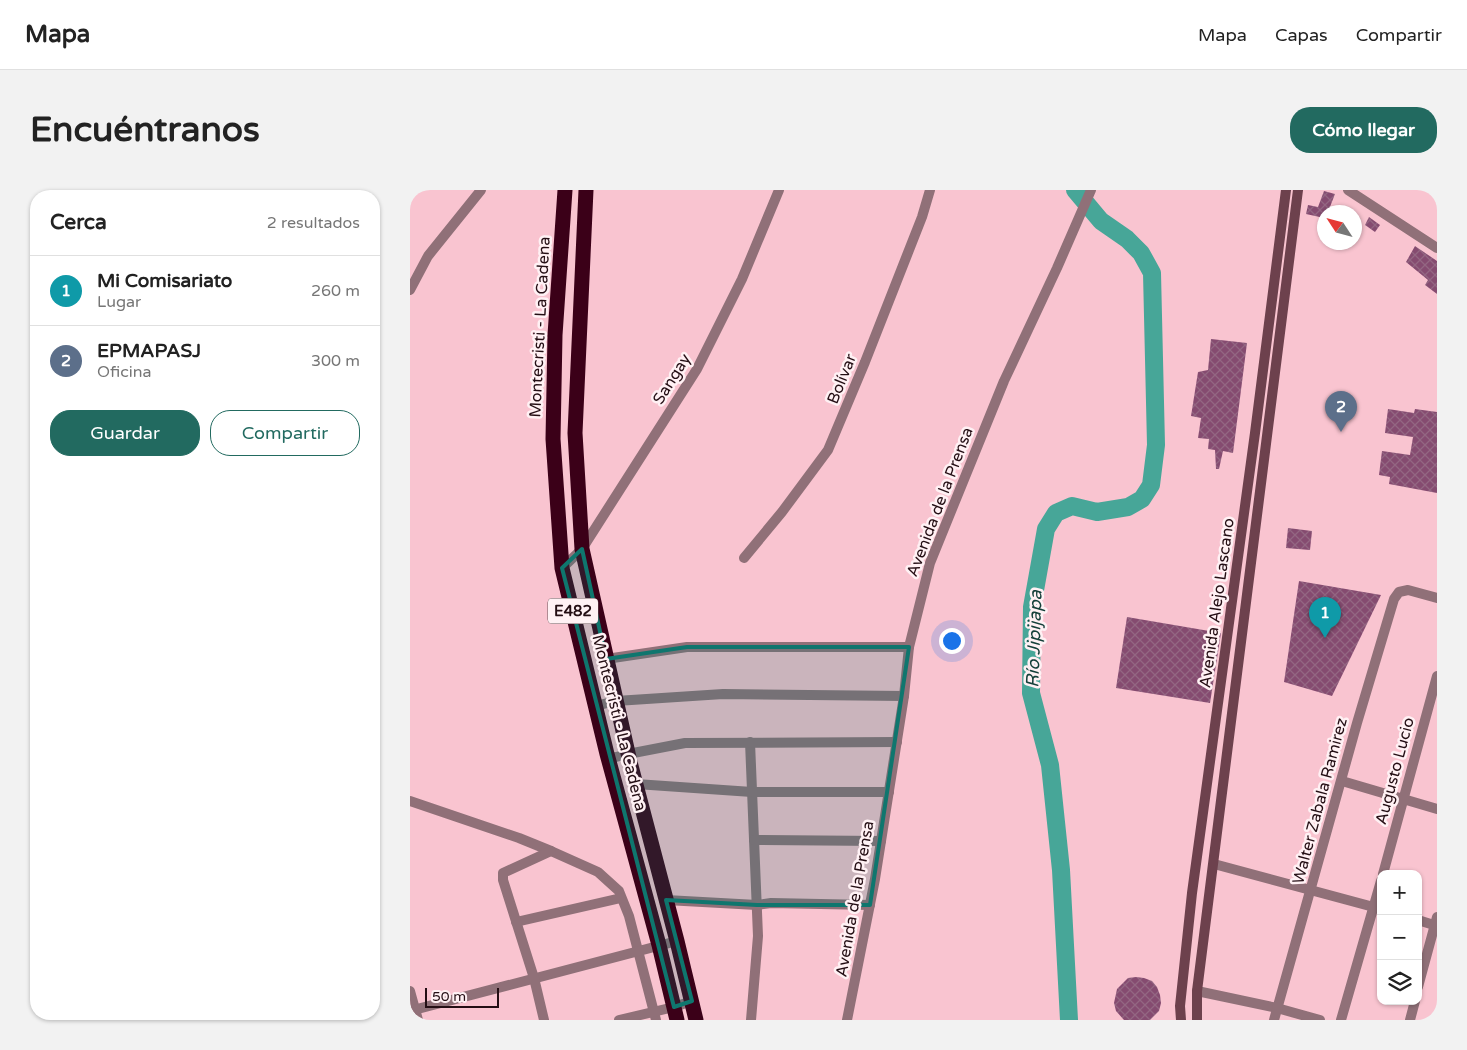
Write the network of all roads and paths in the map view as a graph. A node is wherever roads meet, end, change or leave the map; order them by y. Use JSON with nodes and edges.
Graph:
{"nodes":[{"id":1,"x":481,"y":190,"type":"edge"},
{"id":2,"x":565,"y":190,"type":"edge"},
{"id":3,"x":586,"y":190,"type":"edge"},
{"id":4,"x":779,"y":190,"type":"edge"},
{"id":5,"x":930,"y":190,"type":"edge"},
{"id":6,"x":1286,"y":190,"type":"edge"},
{"id":7,"x":1298,"y":190,"type":"edge"},
{"id":8,"x":1348,"y":190,"type":"edge"},
{"id":9,"x":1090,"y":193,"type":"edge"},
{"id":10,"x":1437,"y":248,"type":"edge"},
{"id":11,"x":410,"y":290,"type":"edge"},
{"id":12,"x":582,"y":549,"type":"junction"},
{"id":13,"x":744,"y":558,"type":"dead end"},
{"id":14,"x":562,"y":568,"type":"junction"},
{"id":15,"x":1437,"y":598,"type":"edge"},
{"id":16,"x":909,"y":647,"type":"junction"},
{"id":17,"x":606,"y":660,"type":"junction"},
{"id":18,"x":1437,"y":676,"type":"edge"},
{"id":19,"x":904,"y":696,"type":"junction"},
{"id":20,"x":616,"y":701,"type":"junction"},
{"id":21,"x":596,"y":706,"type":"junction"},
{"id":22,"x":750,"y":742,"type":"junction"},
{"id":23,"x":897,"y":742,"type":"junction"},
{"id":24,"x":628,"y":754,"type":"junction"},
{"id":25,"x":608,"y":759,"type":"junction"},
{"id":26,"x":1342,"y":781,"type":"junction"},
{"id":27,"x":636,"y":784,"type":"junction"},
{"id":28,"x":752,"y":792,"type":"junction"},
{"id":29,"x":889,"y":792,"type":"junction"},
{"id":30,"x":1403,"y":799,"type":"junction"},
{"id":31,"x":410,"y":801,"type":"edge"},
{"id":32,"x":1437,"y":808,"type":"edge"},
{"id":33,"x":754,"y":840,"type":"junction"},
{"id":34,"x":881,"y":841,"type":"junction"},
{"id":35,"x":550,"y":851,"type":"junction"},
{"id":36,"x":1214,"y":864,"type":"junction"},
{"id":37,"x":1384,"y":870,"type":"edge"},
{"id":38,"x":1311,"y":891,"type":"junction"},
{"id":39,"x":621,"y":898,"type":"junction"},
{"id":40,"x":666,"y":900,"type":"junction"},
{"id":41,"x":870,"y":904,"type":"junction"},
{"id":42,"x":757,"y":905,"type":"junction"},
{"id":43,"x":1377,"y":908,"type":"edge"},
{"id":44,"x":1422,"y":920,"type":"edge"},
{"id":45,"x":516,"y":922,"type":"junction"},
{"id":46,"x":1436,"y":922,"type":"edge"},
{"id":47,"x":677,"y":941,"type":"junction"},
{"id":48,"x":659,"y":945,"type":"junction"},
{"id":49,"x":638,"y":951,"type":"junction"},
{"id":50,"x":1422,"y":973,"type":"edge"},
{"id":51,"x":534,"y":978,"type":"junction"},
{"id":52,"x":410,"y":991,"type":"edge"},
{"id":53,"x":1197,"y":991,"type":"junction"},
{"id":54,"x":692,"y":1001,"type":"junction"},
{"id":55,"x":1414,"y":1005,"type":"edge"},
{"id":56,"x":1277,"y":1008,"type":"junction"},
{"id":57,"x":415,"y":1014,"type":"edge"},
{"id":58,"x":676,"y":1014,"type":"edge"},
{"id":59,"x":655,"y":1016,"type":"edge"},
{"id":60,"x":544,"y":1020,"type":"edge"},
{"id":61,"x":619,"y":1020,"type":"edge"},
{"id":62,"x":696,"y":1020,"type":"edge"},
{"id":63,"x":752,"y":1020,"type":"edge"},
{"id":64,"x":847,"y":1020,"type":"edge"},
{"id":65,"x":1181,"y":1020,"type":"edge"},
{"id":66,"x":1197,"y":1020,"type":"edge"},
{"id":67,"x":1274,"y":1020,"type":"edge"},
{"id":68,"x":1320,"y":1020,"type":"edge"},
{"id":69,"x":1342,"y":1020,"type":"edge"},
{"id":70,"x":1410,"y":1020,"type":"edge"}],
"edges":[{"from":1,"to":11,"type":"street"},
{"from":2,"to":14,"type":"highway","name":"Montecristi - La Cadena","number":"E482"},
{"from":3,"to":12,"type":"highway","name":"Montecristi - La Cadena","number":"E482"},
{"from":4,"to":12,"type":"street","name":"Sangay"},
{"from":5,"to":13,"type":"street","name":"Bolívar"},
{"from":6,"to":65,"type":"main road","name":"Avenida Alejo Lascano"},
{"from":7,"to":36,"type":"main road","name":"Avenida Alejo Lascano"},
{"from":8,"to":10,"type":"street"},
{"from":9,"to":16,"type":"street","name":"Avenida de la Prensa"},
{"from":12,"to":14,"type":"street","name":"Sangay"},
{"from":12,"to":17,"type":"highway","name":"Montecristi - La Cadena","number":"E482"},
{"from":14,"to":21,"type":"highway","name":"Montecristi - La Cadena","number":"E482"},
{"from":15,"to":26,"type":"street","name":"Walter Zabala Ramirez"},
{"from":16,"to":17,"type":"street"},
{"from":16,"to":19,"type":"street","name":"Avenida de la Prensa"},
{"from":17,"to":20,"type":"highway","name":"Montecristi - La Cadena","number":"E482"},
{"from":18,"to":30,"type":"street","name":"Augusto Lucio"},
{"from":19,"to":20,"type":"street"},
{"from":19,"to":23,"type":"street","name":"Avenida de la Prensa"},
{"from":20,"to":21,"type":"street"},
{"from":20,"to":24,"type":"highway","name":"Montecristi - La Cadena","number":"E482"},
{"from":21,"to":25,"type":"highway","name":"Montecristi - La Cadena","number":"E482"},
{"from":22,"to":23,"type":"street"},
{"from":22,"to":24,"type":"street"},
{"from":22,"to":28,"type":"street"},
{"from":23,"to":29,"type":"street","name":"Avenida de la Prensa"},
{"from":24,"to":25,"type":"street"},
{"from":24,"to":27,"type":"highway","name":"Montecristi - La Cadena","number":"E482"},
{"from":25,"to":48,"type":"highway","name":"Montecristi - La Cadena","number":"E482"},
{"from":26,"to":30,"type":"street"},
{"from":26,"to":38,"type":"street","name":"Walter Zabala Ramirez"},
{"from":27,"to":28,"type":"street"},
{"from":27,"to":40,"type":"highway","name":"Montecristi - La Cadena","number":"E482"},
{"from":28,"to":29,"type":"street"},
{"from":28,"to":33,"type":"street"},
{"from":29,"to":34,"type":"street","name":"Avenida de la Prensa"},
{"from":30,"to":32,"type":"street"},
{"from":30,"to":37,"type":"street","name":"Augusto Lucio"},
{"from":31,"to":35,"type":"street"},
{"from":33,"to":34,"type":"street"},
{"from":33,"to":42,"type":"street"},
{"from":34,"to":41,"type":"street","name":"Avenida de la Prensa"},
{"from":35,"to":39,"type":"street"},
{"from":35,"to":45,"type":"street"},
{"from":36,"to":38,"type":"street"},
{"from":36,"to":53,"type":"main road","name":"Avenida Alejo Lascano"},
{"from":38,"to":43,"type":"street"},
{"from":38,"to":56,"type":"street","name":"Walter Zabala Ramirez"},
{"from":39,"to":45,"type":"street"},
{"from":39,"to":49,"type":"street"},
{"from":40,"to":42,"type":"street"},
{"from":40,"to":47,"type":"highway","name":"Montecristi - La Cadena","number":"E482"},
{"from":41,"to":42,"type":"street"},
{"from":41,"to":64,"type":"street","name":"Avenida de la Prensa"},
{"from":42,"to":63,"type":"street"},
{"from":43,"to":69,"type":"street"},
{"from":44,"to":46,"type":"street"},
{"from":45,"to":51,"type":"street"},
{"from":46,"to":50,"type":"street"},
{"from":47,"to":48,"type":"street"},
{"from":47,"to":54,"type":"highway","name":"Montecristi - La Cadena","number":"E482"},
{"from":48,"to":49,"type":"street"},
{"from":48,"to":58,"type":"highway","name":"Montecristi - La Cadena","number":"E482"},
{"from":49,"to":51,"type":"street"},
{"from":49,"to":59,"type":"street"},
{"from":51,"to":57,"type":"street"},
{"from":51,"to":60,"type":"street"},
{"from":52,"to":57,"type":"street"},
{"from":53,"to":56,"type":"street"},
{"from":53,"to":66,"type":"main road","name":"Avenida Alejo Lascano"},
{"from":54,"to":58,"type":"street"},
{"from":54,"to":62,"type":"highway","name":"Montecristi - La Cadena","number":"E482"},
{"from":55,"to":70,"type":"street"},
{"from":56,"to":67,"type":"street","name":"Walter Zabala Ramirez"},
{"from":56,"to":68,"type":"street"},
{"from":58,"to":59,"type":"street"},
{"from":59,"to":61,"type":"street"}]}
